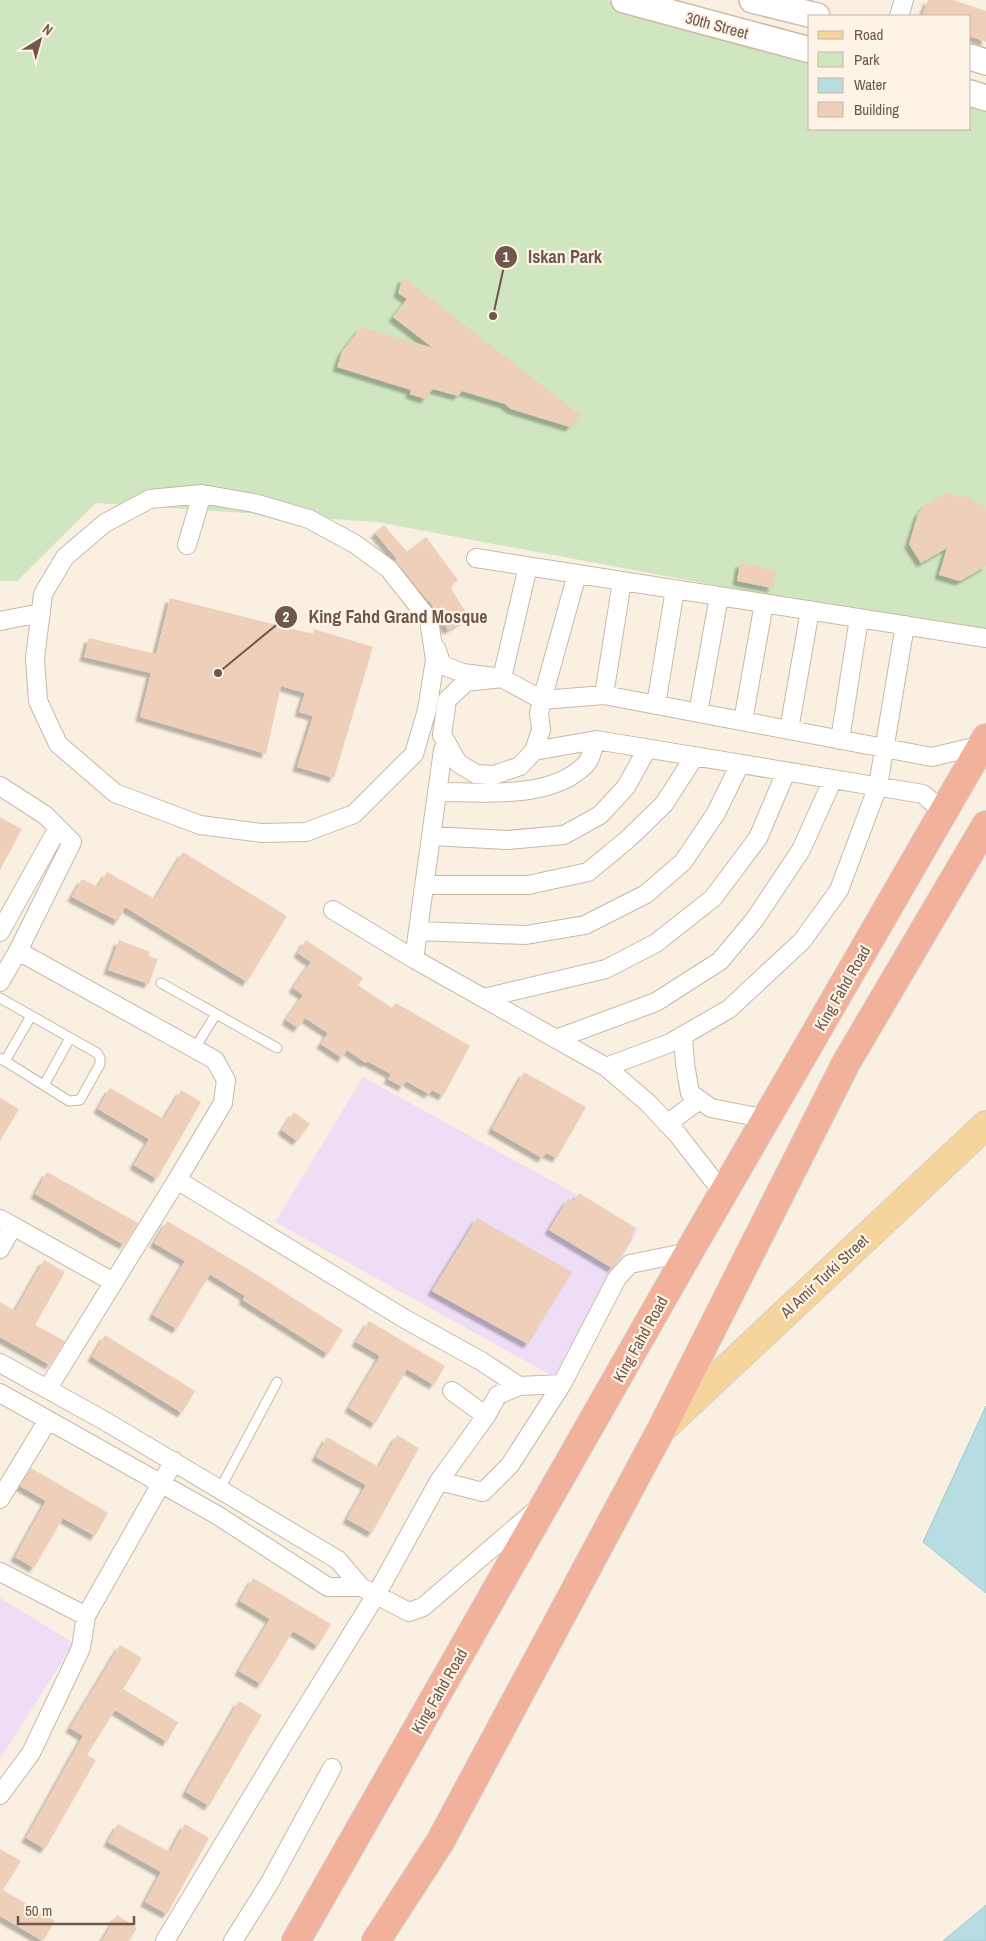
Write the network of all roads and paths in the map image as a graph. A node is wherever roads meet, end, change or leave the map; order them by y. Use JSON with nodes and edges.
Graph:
{"nodes":[{"id":1,"x":624,"y":0,"type":"edge"},
{"id":2,"x":752,"y":0,"type":"edge"},
{"id":3,"x":904,"y":0,"type":"edge"},
{"id":4,"x":816,"y":13,"type":"edge"},
{"id":5,"x":899,"y":15,"type":"edge"},
{"id":6,"x":808,"y":49,"type":"edge"},
{"id":7,"x":971,"y":57,"type":"edge"},
{"id":8,"x":986,"y":62,"type":"edge"},
{"id":9,"x":971,"y":93,"type":"edge"},
{"id":10,"x":986,"y":98,"type":"edge"},
{"id":11,"x":202,"y":494,"type":"junction"},
{"id":12,"x":187,"y":545,"type":"dead end"},
{"id":13,"x":476,"y":558,"type":"dead end"},
{"id":14,"x":528,"y":566,"type":"junction"},
{"id":15,"x":577,"y":574,"type":"junction"},
{"id":16,"x":622,"y":581,"type":"junction"},
{"id":17,"x":675,"y":589,"type":"junction"},
{"id":18,"x":719,"y":596,"type":"junction"},
{"id":19,"x":764,"y":603,"type":"junction"},
{"id":20,"x":810,"y":610,"type":"junction"},
{"id":21,"x":41,"y":613,"type":"junction"},
{"id":22,"x":859,"y":618,"type":"junction"},
{"id":23,"x":0,"y":621,"type":"edge"},
{"id":24,"x":904,"y":625,"type":"junction"},
{"id":25,"x":431,"y":631,"type":"junction"},
{"id":26,"x":986,"y":638,"type":"edge"},
{"id":27,"x":502,"y":678,"type":"junction"},
{"id":28,"x":604,"y":695,"type":"junction"},
{"id":29,"x":542,"y":700,"type":"junction"},
{"id":30,"x":656,"y":705,"type":"junction"},
{"id":31,"x":698,"y":713,"type":"junction"},
{"id":32,"x":743,"y":722,"type":"junction"},
{"id":33,"x":789,"y":730,"type":"junction"},
{"id":34,"x":596,"y":740,"type":"junction"},
{"id":35,"x":840,"y":740,"type":"junction"},
{"id":36,"x":984,"y":742,"type":"edge"},
{"id":37,"x":885,"y":748,"type":"junction"},
{"id":38,"x":647,"y":749,"type":"junction"},
{"id":39,"x":443,"y":750,"type":"junction"},
{"id":40,"x":534,"y":750,"type":"junction"},
{"id":41,"x":414,"y":754,"type":"junction"},
{"id":42,"x":694,"y":756,"type":"junction"},
{"id":43,"x":458,"y":762,"type":"junction"},
{"id":44,"x":740,"y":764,"type":"junction"},
{"id":45,"x":786,"y":772,"type":"junction"},
{"id":46,"x":833,"y":779,"type":"junction"},
{"id":47,"x":0,"y":786,"type":"edge"},
{"id":48,"x":878,"y":786,"type":"junction"},
{"id":49,"x":437,"y":792,"type":"junction"},
{"id":50,"x":943,"y":812,"type":"junction"},
{"id":51,"x":986,"y":824,"type":"edge"},
{"id":52,"x":58,"y":828,"type":"junction"},
{"id":53,"x":431,"y":836,"type":"junction"},
{"id":54,"x":424,"y":885,"type":"junction"},
{"id":55,"x":333,"y":910,"type":"dead end"},
{"id":56,"x":418,"y":931,"type":"junction"},
{"id":57,"x":0,"y":932,"type":"edge"},
{"id":58,"x":18,"y":951,"type":"junction"},
{"id":59,"x":414,"y":959,"type":"junction"},
{"id":60,"x":0,"y":982,"type":"edge"},
{"id":61,"x":161,"y":983,"type":"dead end"},
{"id":62,"x":845,"y":983,"type":"junction"},
{"id":63,"x":886,"y":994,"type":"junction"},
{"id":64,"x":0,"y":998,"type":"edge"},
{"id":65,"x":484,"y":998,"type":"junction"},
{"id":66,"x":216,"y":1014,"type":"junction"},
{"id":67,"x":31,"y":1016,"type":"junction"},
{"id":68,"x":683,"y":1035,"type":"junction"},
{"id":69,"x":70,"y":1038,"type":"junction"},
{"id":70,"x":556,"y":1039,"type":"junction"},
{"id":71,"x":195,"y":1048,"type":"junction"},
{"id":72,"x":277,"y":1048,"type":"dead end"},
{"id":73,"x":805,"y":1054,"type":"junction"},
{"id":74,"x":3,"y":1060,"type":"edge"},
{"id":75,"x":846,"y":1063,"type":"junction"},
{"id":76,"x":606,"y":1067,"type":"junction"},
{"id":77,"x":44,"y":1085,"type":"junction"},
{"id":78,"x":700,"y":1100,"type":"junction"},
{"id":79,"x":767,"y":1119,"type":"junction"},
{"id":80,"x":667,"y":1124,"type":"junction"},
{"id":81,"x":986,"y":1125,"type":"edge"},
{"id":82,"x":177,"y":1180,"type":"junction"},
{"id":83,"x":724,"y":1194,"type":"junction"},
{"id":84,"x":7,"y":1223,"type":"edge"},
{"id":85,"x":0,"y":1249,"type":"edge"},
{"id":86,"x":689,"y":1252,"type":"junction"},
{"id":87,"x":113,"y":1282,"type":"junction"},
{"id":88,"x":0,"y":1363,"type":"edge"},
{"id":89,"x":277,"y":1382,"type":"dead end"},
{"id":90,"x":562,"y":1384,"type":"junction"},
{"id":91,"x":519,"y":1386,"type":"junction"},
{"id":92,"x":48,"y":1388,"type":"junction"},
{"id":93,"x":452,"y":1391,"type":"dead end"},
{"id":94,"x":0,"y":1393,"type":"edge"},
{"id":95,"x":486,"y":1416,"type":"junction"},
{"id":96,"x":48,"y":1420,"type":"junction"},
{"id":97,"x":662,"y":1428,"type":"junction"},
{"id":98,"x":174,"y":1461,"type":"junction"},
{"id":99,"x":439,"y":1481,"type":"junction"},
{"id":100,"x":160,"y":1484,"type":"junction"},
{"id":101,"x":220,"y":1489,"type":"junction"},
{"id":102,"x":550,"y":1498,"type":"junction"},
{"id":103,"x":0,"y":1499,"type":"edge"},
{"id":104,"x":0,"y":1572,"type":"edge"},
{"id":105,"x":368,"y":1591,"type":"junction"},
{"id":106,"x":86,"y":1616,"type":"junction"},
{"id":107,"x":332,"y":1768,"type":"dead end"},
{"id":108,"x":0,"y":1795,"type":"edge"},
{"id":109,"x":165,"y":1941,"type":"edge"},
{"id":110,"x":233,"y":1941,"type":"edge"},
{"id":111,"x":296,"y":1941,"type":"edge"},
{"id":112,"x":376,"y":1941,"type":"edge"}],
"edges":[{"from":1,"to":6,"type":"street","name":"30th Street"},
{"from":2,"to":4,"type":"street","name":"30th Street"},
{"from":3,"to":5,"type":"street"},
{"from":7,"to":8,"type":"street"},
{"from":9,"to":10,"type":"street"},
{"from":11,"to":12,"type":"street"},
{"from":11,"to":21,"type":"street"},
{"from":11,"to":25,"type":"street"},
{"from":13,"to":14,"type":"street"},
{"from":14,"to":15,"type":"street"},
{"from":14,"to":27,"type":"street"},
{"from":15,"to":16,"type":"street"},
{"from":15,"to":29,"type":"street"},
{"from":16,"to":17,"type":"street"},
{"from":16,"to":28,"type":"street"},
{"from":17,"to":18,"type":"street"},
{"from":17,"to":30,"type":"street"},
{"from":18,"to":19,"type":"street"},
{"from":18,"to":31,"type":"street"},
{"from":19,"to":20,"type":"street"},
{"from":19,"to":32,"type":"street"},
{"from":20,"to":22,"type":"street"},
{"from":20,"to":33,"type":"street"},
{"from":21,"to":23,"type":"street"},
{"from":21,"to":41,"type":"street"},
{"from":22,"to":24,"type":"street"},
{"from":22,"to":35,"type":"street"},
{"from":24,"to":26,"type":"street"},
{"from":24,"to":37,"type":"street"},
{"from":25,"to":27,"type":"street"},
{"from":25,"to":41,"type":"street"},
{"from":27,"to":29,"type":"street"},
{"from":27,"to":43,"type":"street"},
{"from":28,"to":29,"type":"street"},
{"from":28,"to":30,"type":"street"},
{"from":29,"to":40,"type":"street"},
{"from":30,"to":31,"type":"street"},
{"from":31,"to":32,"type":"street"},
{"from":32,"to":33,"type":"street"},
{"from":33,"to":35,"type":"street"},
{"from":34,"to":38,"type":"street"},
{"from":34,"to":40,"type":"street"},
{"from":34,"to":49,"type":"street"},
{"from":35,"to":37,"type":"street"},
{"from":36,"to":37,"type":"street"},
{"from":36,"to":50,"type":"highway","name":"King Fahd Road"},
{"from":37,"to":48,"type":"street"},
{"from":38,"to":42,"type":"street"},
{"from":38,"to":53,"type":"street"},
{"from":39,"to":41,"type":"street"},
{"from":39,"to":43,"type":"street"},
{"from":39,"to":49,"type":"street"},
{"from":40,"to":43,"type":"street"},
{"from":42,"to":44,"type":"street"},
{"from":42,"to":54,"type":"street"},
{"from":44,"to":45,"type":"street"},
{"from":44,"to":56,"type":"street"},
{"from":45,"to":46,"type":"street"},
{"from":45,"to":65,"type":"street"},
{"from":46,"to":48,"type":"street"},
{"from":46,"to":70,"type":"street"},
{"from":47,"to":52,"type":"street"},
{"from":48,"to":50,"type":"street"},
{"from":48,"to":68,"type":"street"},
{"from":49,"to":53,"type":"street"},
{"from":50,"to":62,"type":"highway","name":"King Fahd Road"},
{"from":51,"to":63,"type":"highway"},
{"from":52,"to":57,"type":"street"},
{"from":52,"to":58,"type":"street"},
{"from":53,"to":54,"type":"street"},
{"from":54,"to":56,"type":"street"},
{"from":55,"to":59,"type":"street"},
{"from":56,"to":59,"type":"street"},
{"from":58,"to":60,"type":"street"},
{"from":58,"to":71,"type":"street"},
{"from":59,"to":65,"type":"street"},
{"from":61,"to":66,"type":"lane"},
{"from":62,"to":63,"type":"highway"},
{"from":62,"to":73,"type":"highway","name":"King Fahd Road"},
{"from":63,"to":75,"type":"highway"},
{"from":64,"to":67,"type":"lane"},
{"from":65,"to":70,"type":"street"},
{"from":66,"to":71,"type":"lane"},
{"from":66,"to":72,"type":"lane"},
{"from":67,"to":69,"type":"lane"},
{"from":67,"to":74,"type":"lane"},
{"from":68,"to":76,"type":"street"},
{"from":68,"to":78,"type":"street"},
{"from":69,"to":77,"type":"lane"},
{"from":69,"to":77,"type":"lane"},
{"from":70,"to":76,"type":"street"},
{"from":71,"to":82,"type":"street"},
{"from":73,"to":75,"type":"highway"},
{"from":73,"to":79,"type":"highway","name":"King Fahd Road"},
{"from":74,"to":77,"type":"lane"},
{"from":75,"to":97,"type":"highway"},
{"from":76,"to":80,"type":"street"},
{"from":78,"to":79,"type":"street"},
{"from":78,"to":80,"type":"street"},
{"from":79,"to":83,"type":"highway","name":"King Fahd Road"},
{"from":80,"to":83,"type":"street"},
{"from":81,"to":97,"type":"main road","name":"Al Amir Turki Street"},
{"from":82,"to":87,"type":"street"},
{"from":82,"to":91,"type":"street"},
{"from":83,"to":86,"type":"highway","name":"King Fahd Road"},
{"from":84,"to":85,"type":"street"},
{"from":84,"to":87,"type":"street"},
{"from":86,"to":90,"type":"street"},
{"from":86,"to":102,"type":"highway","name":"King Fahd Road"},
{"from":87,"to":92,"type":"street"},
{"from":88,"to":92,"type":"street"},
{"from":89,"to":101,"type":"lane"},
{"from":90,"to":91,"type":"street"},
{"from":90,"to":99,"type":"street"},
{"from":91,"to":95,"type":"street"},
{"from":92,"to":98,"type":"street"},
{"from":93,"to":95,"type":"street"},
{"from":94,"to":96,"type":"street"},
{"from":95,"to":99,"type":"street"},
{"from":96,"to":100,"type":"street"},
{"from":96,"to":103,"type":"street"},
{"from":97,"to":112,"type":"highway"},
{"from":98,"to":100,"type":"street"},
{"from":98,"to":101,"type":"street"},
{"from":99,"to":105,"type":"street"},
{"from":100,"to":105,"type":"street"},
{"from":100,"to":106,"type":"street"},
{"from":101,"to":105,"type":"street"},
{"from":102,"to":105,"type":"street"},
{"from":102,"to":111,"type":"highway","name":"King Fahd Road"},
{"from":104,"to":106,"type":"street"},
{"from":105,"to":109,"type":"street"},
{"from":106,"to":108,"type":"street"},
{"from":107,"to":110,"type":"street"}]}
